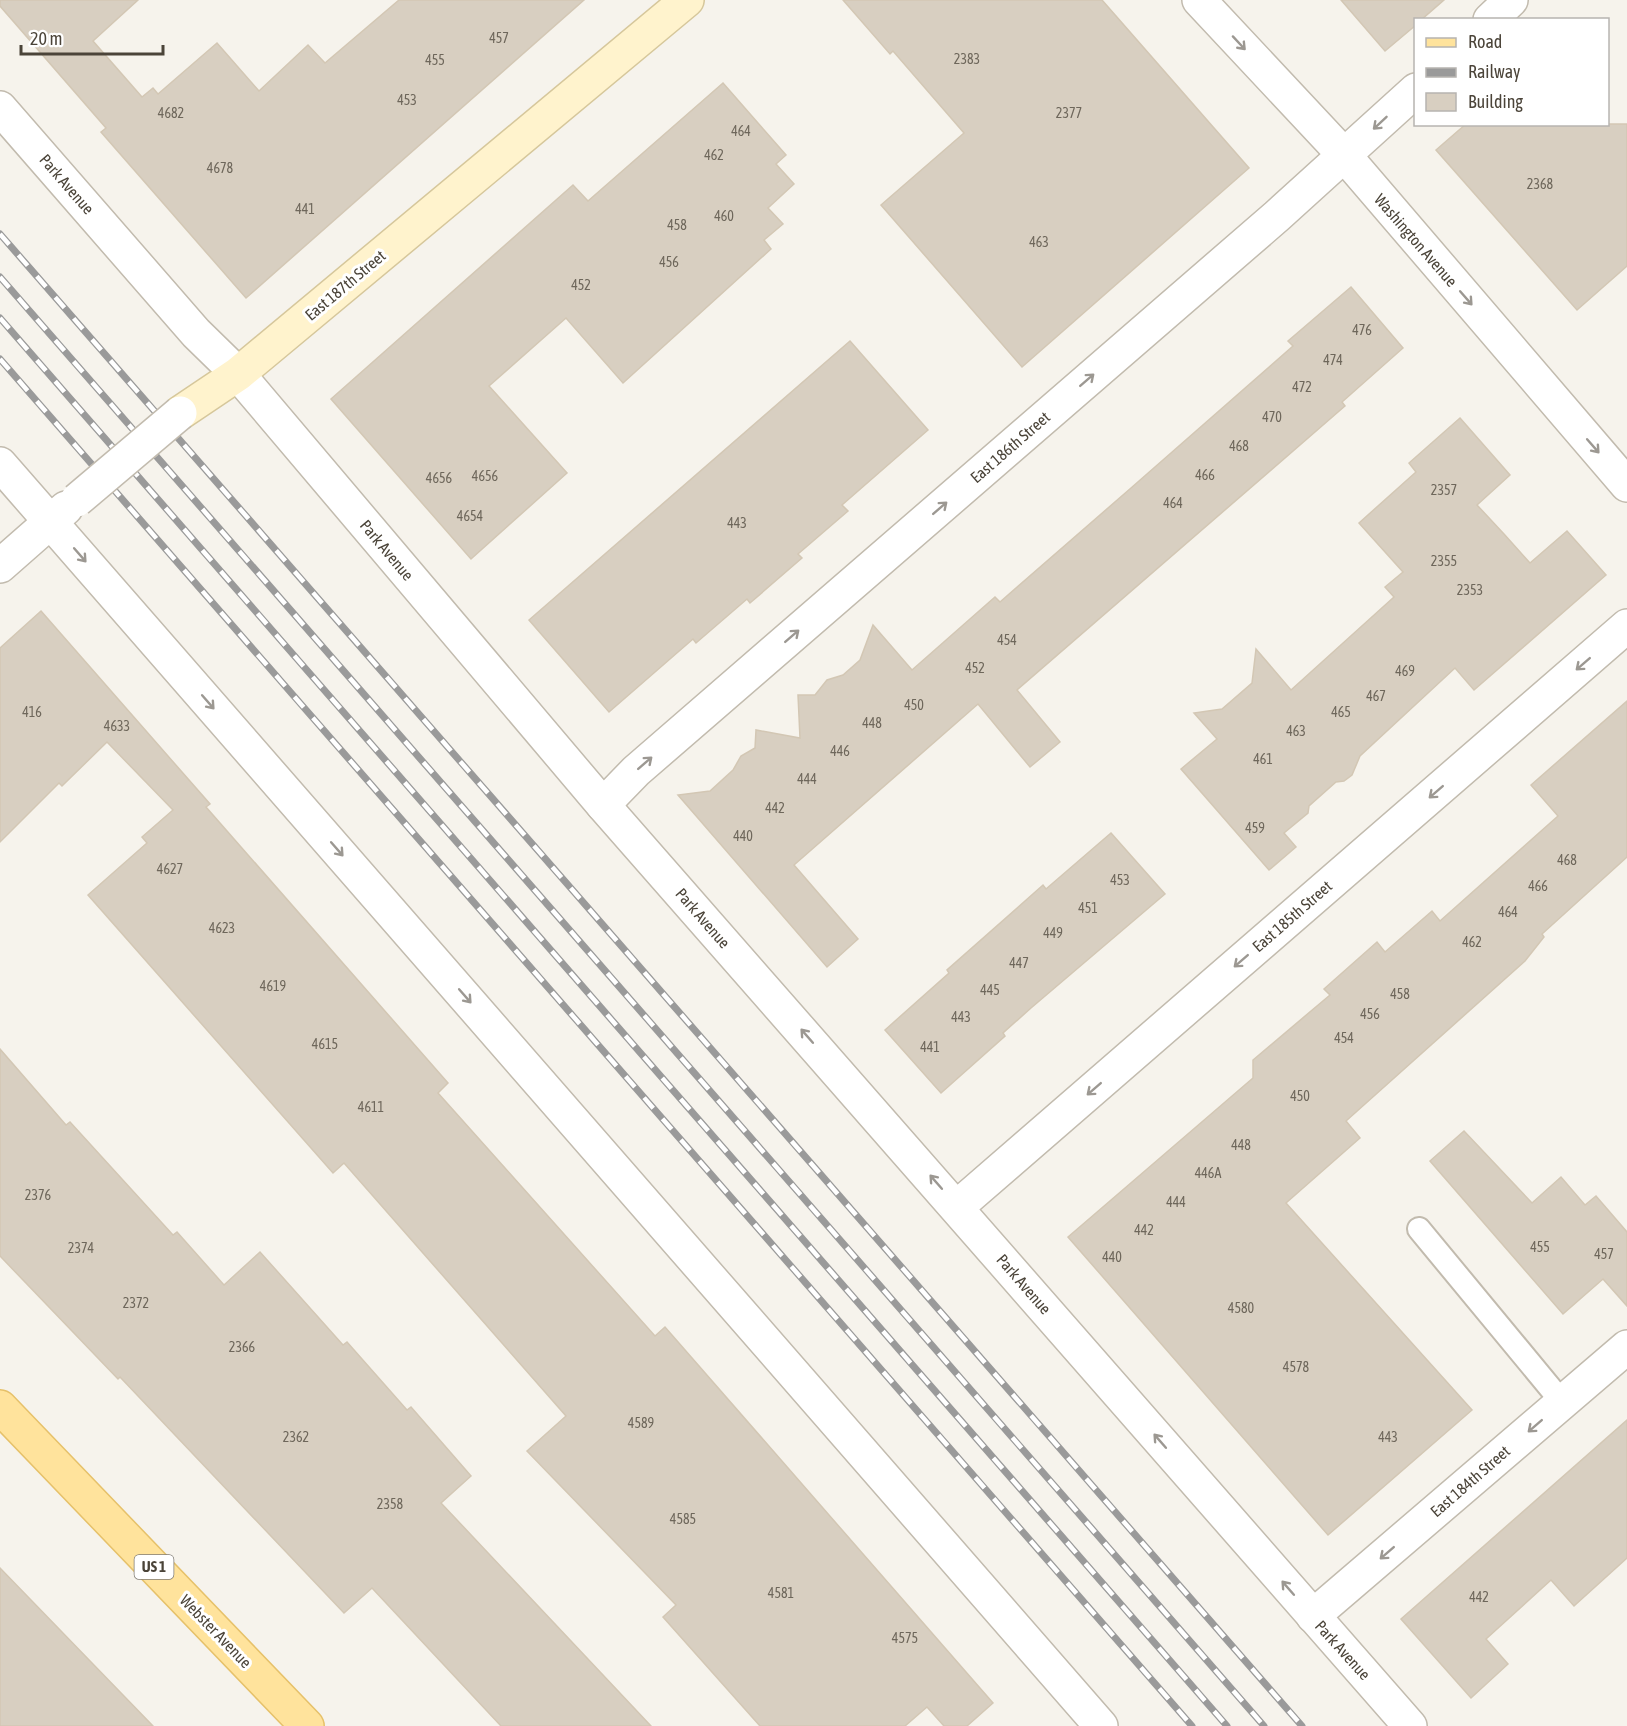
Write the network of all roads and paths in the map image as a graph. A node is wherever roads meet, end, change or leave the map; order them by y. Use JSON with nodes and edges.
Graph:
{"nodes":[{"id":1,"x":687,"y":0,"type":"edge"},
{"id":2,"x":1199,"y":0,"type":"edge"},
{"id":3,"x":1511,"y":0,"type":"edge"},
{"id":4,"x":1492,"y":18,"type":"edge"},
{"id":5,"x":1414,"y":92,"type":"edge"},
{"id":6,"x":0,"y":108,"type":"edge"},
{"id":7,"x":1345,"y":156,"type":"junction"},
{"id":8,"x":238,"y":374,"type":"junction"},
{"id":9,"x":0,"y":464,"type":"edge"},
{"id":10,"x":1627,"y":485,"type":"edge"},
{"id":11,"x":51,"y":522,"type":"junction"},
{"id":12,"x":0,"y":566,"type":"edge"},
{"id":13,"x":1627,"y":626,"type":"edge"},
{"id":14,"x":603,"y":805,"type":"junction"},
{"id":15,"x":957,"y":1207,"type":"junction"},
{"id":16,"x":1419,"y":1229,"type":"dead end"},
{"id":17,"x":1627,"y":1347,"type":"edge"},
{"id":18,"x":1562,"y":1402,"type":"junction"},
{"id":19,"x":0,"y":1407,"type":"edge"},
{"id":20,"x":1313,"y":1616,"type":"junction"},
{"id":21,"x":307,"y":1726,"type":"edge"},
{"id":22,"x":1101,"y":1726,"type":"edge"},
{"id":23,"x":1410,"y":1726,"type":"edge"}],
"edges":[{"from":1,"to":8,"type":"street","name":"East 187th Street"},
{"from":2,"to":7,"type":"street","name":"Washington Avenue","one_way":true},
{"from":3,"to":4,"type":"street"},
{"from":5,"to":7,"type":"street","name":"East 186th Street","one_way":true},
{"from":6,"to":8,"type":"street","name":"Park Avenue"},
{"from":7,"to":10,"type":"street","name":"Washington Avenue","one_way":true},
{"from":14,"to":7,"type":"street","name":"East 186th Street","one_way":true},
{"from":8,"to":11,"type":"street","name":"East 187th Street","bridge":true},
{"from":8,"to":14,"type":"street","name":"Park Avenue"},
{"from":9,"to":11,"type":"street"},
{"from":11,"to":12,"type":"street","name":"East 187th Street"},
{"from":11,"to":22,"type":"street","one_way":true},
{"from":13,"to":15,"type":"street","name":"East 185th Street","one_way":true},
{"from":15,"to":14,"type":"street","name":"Park Avenue","one_way":true},
{"from":20,"to":15,"type":"street","name":"Park Avenue","one_way":true},
{"from":16,"to":18,"type":"lane"},
{"from":17,"to":18,"type":"street","name":"East 184th Street"},
{"from":18,"to":20,"type":"street","name":"East 184th Street","one_way":true},
{"from":19,"to":21,"type":"main road","name":"Webster Avenue","number":"US 1"},
{"from":20,"to":23,"type":"street","name":"Park Avenue"}]}
